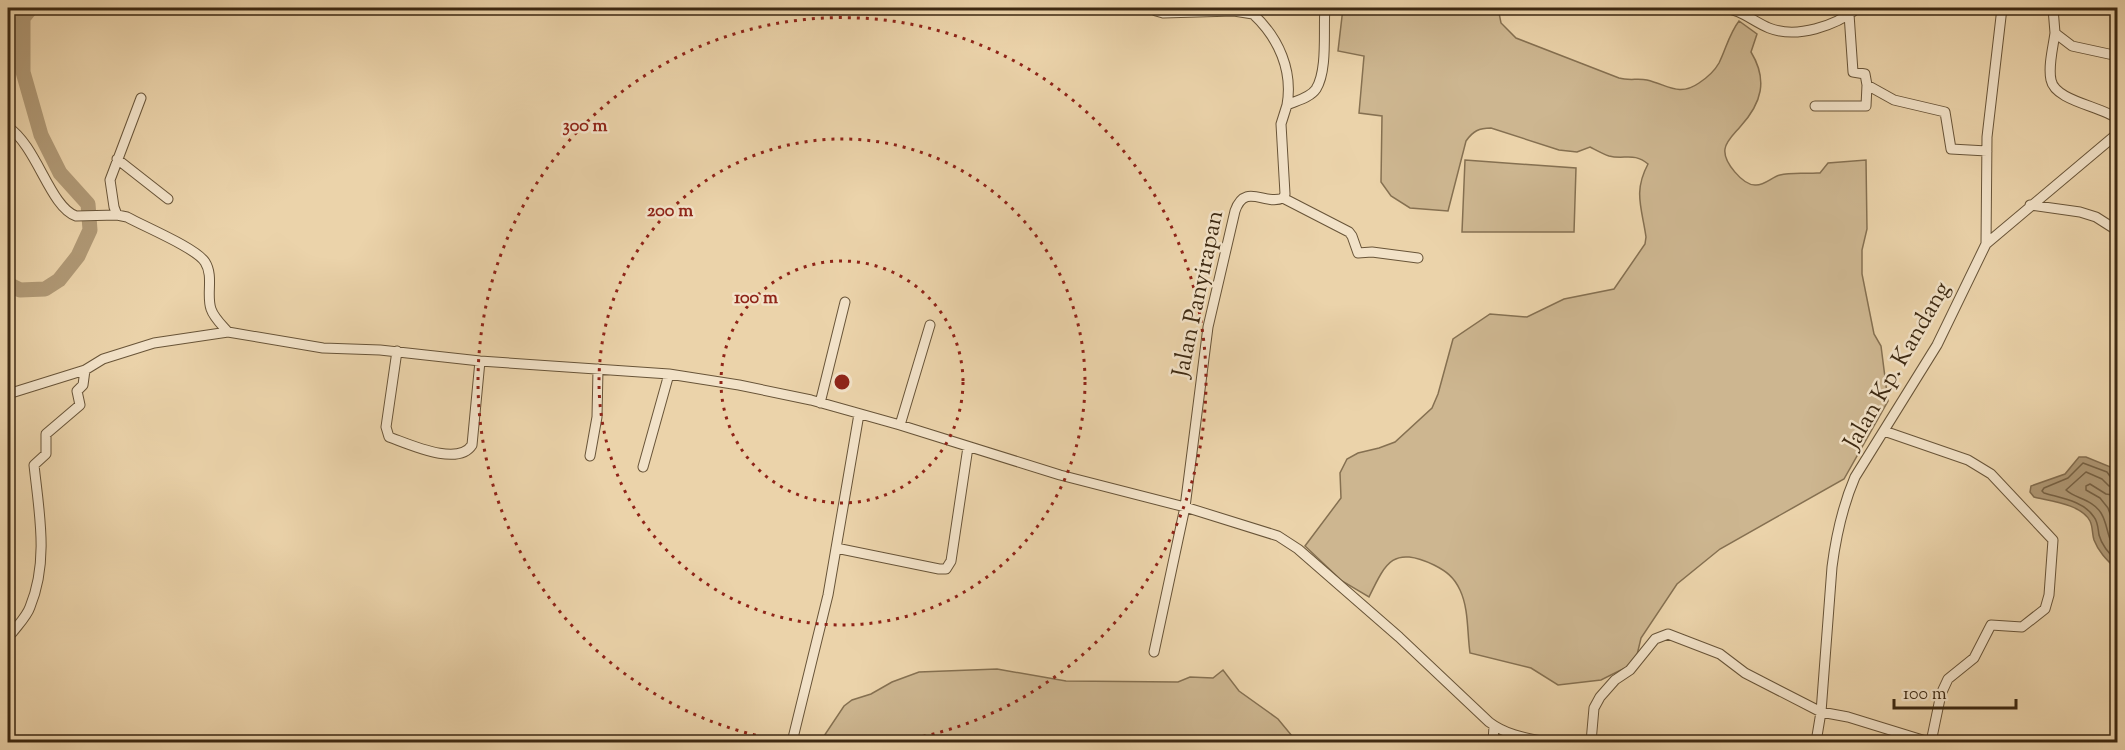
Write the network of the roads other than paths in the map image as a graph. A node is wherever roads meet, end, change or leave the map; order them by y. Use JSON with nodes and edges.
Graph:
{"nodes":[{"id":1,"x":1152,"y":8,"type":"edge"},
{"id":2,"x":1325,"y":8,"type":"edge"},
{"id":3,"x":1722,"y":8,"type":"edge"},
{"id":4,"x":1858,"y":8,"type":"edge"},
{"id":5,"x":2002,"y":8,"type":"edge"},
{"id":6,"x":2053,"y":8,"type":"edge"},
{"id":7,"x":1850,"y":14,"type":"junction"},
{"id":8,"x":2055,"y":33,"type":"junction"},
{"id":9,"x":2118,"y":56,"type":"edge"},
{"id":10,"x":1867,"y":85,"type":"junction"},
{"id":11,"x":141,"y":98,"type":"dead end"},
{"id":12,"x":1287,"y":105,"type":"junction"},
{"id":13,"x":1815,"y":105,"type":"dead end"},
{"id":14,"x":2118,"y":119,"type":"edge"},
{"id":15,"x":8,"y":127,"type":"edge"},
{"id":16,"x":2118,"y":133,"type":"edge"},
{"id":17,"x":1987,"y":151,"type":"junction"},
{"id":18,"x":117,"y":159,"type":"junction"},
{"id":19,"x":1283,"y":198,"type":"junction"},
{"id":20,"x":168,"y":199,"type":"dead end"},
{"id":21,"x":2031,"y":205,"type":"junction"},
{"id":22,"x":117,"y":214,"type":"junction"},
{"id":23,"x":2118,"y":231,"type":"edge"},
{"id":24,"x":1986,"y":244,"type":"junction"},
{"id":25,"x":1418,"y":258,"type":"dead end"},
{"id":26,"x":845,"y":302,"type":"dead end"},
{"id":27,"x":930,"y":326,"type":"dead end"},
{"id":28,"x":228,"y":332,"type":"junction"},
{"id":29,"x":397,"y":351,"type":"junction"},
{"id":30,"x":480,"y":361,"type":"junction"},
{"id":31,"x":598,"y":369,"type":"junction"},
{"id":32,"x":85,"y":370,"type":"junction"},
{"id":33,"x":669,"y":374,"type":"junction"},
{"id":34,"x":8,"y":394,"type":"edge"},
{"id":35,"x":820,"y":403,"type":"junction"},
{"id":36,"x":860,"y":414,"type":"junction"},
{"id":37,"x":900,"y":425,"type":"junction"},
{"id":38,"x":1884,"y":431,"type":"junction"},
{"id":39,"x":968,"y":447,"type":"junction"},
{"id":40,"x":590,"y":456,"type":"dead end"},
{"id":41,"x":643,"y":467,"type":"dead end"},
{"id":42,"x":1185,"y":507,"type":"junction"},
{"id":43,"x":836,"y":548,"type":"junction"},
{"id":44,"x":8,"y":634,"type":"edge"},
{"id":45,"x":1154,"y":652,"type":"dead end"},
{"id":46,"x":1821,"y":711,"type":"junction"},
{"id":47,"x":1494,"y":726,"type":"junction"},
{"id":48,"x":792,"y":742,"type":"edge"},
{"id":49,"x":1493,"y":742,"type":"edge"},
{"id":50,"x":1547,"y":742,"type":"edge"},
{"id":51,"x":1591,"y":742,"type":"edge"},
{"id":52,"x":1816,"y":742,"type":"edge"},
{"id":53,"x":1930,"y":742,"type":"edge"}],
"edges":[{"from":1,"to":12,"type":"street"},
{"from":2,"to":12,"type":"street"},
{"from":3,"to":7,"type":"street"},
{"from":4,"to":7,"type":"street"},
{"from":5,"to":17,"type":"street","name":"Jalan Kp. Kandang"},
{"from":6,"to":8,"type":"street"},
{"from":7,"to":10,"type":"street"},
{"from":8,"to":9,"type":"street"},
{"from":8,"to":14,"type":"street"},
{"from":10,"to":13,"type":"street"},
{"from":10,"to":17,"type":"street"},
{"from":11,"to":18,"type":"street"},
{"from":12,"to":19,"type":"street"},
{"from":15,"to":22,"type":"street"},
{"from":16,"to":21,"type":"street"},
{"from":17,"to":24,"type":"street","name":"Jalan Kp. Kandang"},
{"from":18,"to":20,"type":"street"},
{"from":18,"to":22,"type":"street"},
{"from":19,"to":25,"type":"street"},
{"from":19,"to":42,"type":"street","name":"Jalan Panyirapan"},
{"from":21,"to":23,"type":"street"},
{"from":21,"to":24,"type":"street"},
{"from":22,"to":28,"type":"street"},
{"from":24,"to":38,"type":"street","name":"Jalan Kp. Kandang"},
{"from":26,"to":35,"type":"street"},
{"from":27,"to":37,"type":"street"},
{"from":28,"to":29,"type":"street"},
{"from":28,"to":32,"type":"street"},
{"from":29,"to":30,"type":"street"},
{"from":29,"to":30,"type":"street"},
{"from":30,"to":31,"type":"street"},
{"from":31,"to":33,"type":"street"},
{"from":31,"to":40,"type":"street"},
{"from":32,"to":34,"type":"street"},
{"from":32,"to":44,"type":"street"},
{"from":33,"to":35,"type":"street"},
{"from":33,"to":41,"type":"street"},
{"from":35,"to":36,"type":"street"},
{"from":36,"to":37,"type":"street"},
{"from":36,"to":43,"type":"street"},
{"from":37,"to":39,"type":"street"},
{"from":38,"to":46,"type":"street","name":"Jalan Kp. Kandang"},
{"from":38,"to":53,"type":"street"},
{"from":39,"to":42,"type":"street"},
{"from":39,"to":43,"type":"street"},
{"from":42,"to":45,"type":"street"},
{"from":42,"to":47,"type":"street"},
{"from":43,"to":48,"type":"street"},
{"from":46,"to":51,"type":"street"},
{"from":46,"to":52,"type":"street","name":"Jalan Kp. Kandang"},
{"from":46,"to":53,"type":"street"},
{"from":47,"to":49,"type":"street"},
{"from":47,"to":50,"type":"street"}]}
